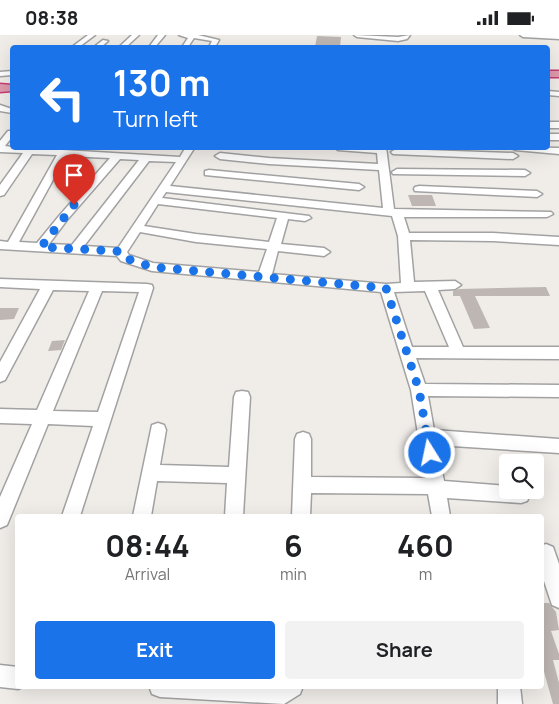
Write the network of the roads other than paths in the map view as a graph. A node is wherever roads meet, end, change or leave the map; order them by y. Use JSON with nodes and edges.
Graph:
{"nodes":[{"id":1,"x":92,"y":35,"type":"edge"},
{"id":2,"x":136,"y":35,"type":"edge"},
{"id":3,"x":162,"y":35,"type":"edge"},
{"id":4,"x":182,"y":35,"type":"edge"},
{"id":5,"x":367,"y":35,"type":"edge"},
{"id":6,"x":407,"y":35,"type":"edge"},
{"id":7,"x":523,"y":35,"type":"edge"},
{"id":8,"x":192,"y":36,"type":"edge"},
{"id":9,"x":354,"y":37,"type":"edge"},
{"id":10,"x":559,"y":37,"type":"edge"},
{"id":11,"x":105,"y":41,"type":"dead end"},
{"id":12,"x":78,"y":45,"type":"edge"},
{"id":13,"x":100,"y":45,"type":"edge"},
{"id":14,"x":124,"y":45,"type":"edge"},
{"id":15,"x":154,"y":45,"type":"edge"},
{"id":16,"x":213,"y":45,"type":"edge"},
{"id":17,"x":10,"y":136,"type":"edge"},
{"id":18,"x":0,"y":148,"type":"edge"},
{"id":19,"x":19,"y":150,"type":"edge"},
{"id":20,"x":189,"y":150,"type":"edge"},
{"id":21,"x":273,"y":150,"type":"edge"},
{"id":22,"x":381,"y":150,"type":"edge"},
{"id":23,"x":29,"y":151,"type":"junction"},
{"id":24,"x":559,"y":151,"type":"edge"},
{"id":25,"x":396,"y":152,"type":"dead end"},
{"id":26,"x":461,"y":152,"type":"edge"},
{"id":27,"x":514,"y":152,"type":"edge"},
{"id":28,"x":63,"y":153,"type":"junction"},
{"id":29,"x":117,"y":156,"type":"junction"},
{"id":30,"x":220,"y":156,"type":"dead end"},
{"id":31,"x":147,"y":157,"type":"junction"},
{"id":32,"x":184,"y":160,"type":"junction"},
{"id":33,"x":269,"y":161,"type":"junction"},
{"id":34,"x":383,"y":167,"type":"junction"},
{"id":35,"x":397,"y":171,"type":"dead end"},
{"id":36,"x":209,"y":173,"type":"dead end"},
{"id":37,"x":469,"y":173,"type":"junction"},
{"id":38,"x":525,"y":173,"type":"dead end"},
{"id":39,"x":264,"y":178,"type":"junction"},
{"id":40,"x":359,"y":187,"type":"dead end"},
{"id":41,"x":164,"y":189,"type":"junction"},
{"id":42,"x":419,"y":189,"type":"dead end"},
{"id":43,"x":476,"y":191,"type":"junction"},
{"id":44,"x":0,"y":193,"type":"edge"},
{"id":45,"x":537,"y":194,"type":"dead end"},
{"id":46,"x":258,"y":199,"type":"junction"},
{"id":47,"x":156,"y":201,"type":"junction"},
{"id":48,"x":393,"y":212,"type":"junction"},
{"id":49,"x":547,"y":214,"type":"dead end"},
{"id":50,"x":283,"y":216,"type":"junction"},
{"id":51,"x":305,"y":218,"type":"dead end"},
{"id":52,"x":489,"y":226,"type":"junction"},
{"id":53,"x":137,"y":228,"type":"junction"},
{"id":54,"x":404,"y":236,"type":"junction"},
{"id":55,"x":559,"y":241,"type":"edge"},
{"id":56,"x":6,"y":245,"type":"edge"},
{"id":57,"x":41,"y":247,"type":"junction"},
{"id":58,"x":274,"y":247,"type":"junction"},
{"id":59,"x":75,"y":249,"type":"junction"},
{"id":60,"x":120,"y":252,"type":"junction"},
{"id":61,"x":324,"y":252,"type":"dead end"},
{"id":62,"x":152,"y":267,"type":"junction"},
{"id":63,"x":264,"y":278,"type":"junction"},
{"id":64,"x":1,"y":285,"type":"edge"},
{"id":65,"x":49,"y":285,"type":"junction"},
{"id":66,"x":455,"y":285,"type":"dead end"},
{"id":67,"x":430,"y":286,"type":"junction"},
{"id":68,"x":97,"y":287,"type":"junction"},
{"id":69,"x":408,"y":287,"type":"junction"},
{"id":70,"x":147,"y":288,"type":"junction"},
{"id":71,"x":386,"y":288,"type":"junction"},
{"id":72,"x":458,"y":351,"type":"junction"},
{"id":73,"x":407,"y":352,"type":"junction"},
{"id":74,"x":559,"y":353,"type":"edge"},
{"id":75,"x":0,"y":376,"type":"edge"},
{"id":76,"x":419,"y":390,"type":"junction"},
{"id":77,"x":559,"y":391,"type":"edge"},
{"id":78,"x":242,"y":397,"type":"dead end"},
{"id":79,"x":0,"y":416,"type":"edge"},
{"id":80,"x":43,"y":417,"type":"junction"},
{"id":81,"x":103,"y":419,"type":"junction"},
{"id":82,"x":158,"y":430,"type":"dead end"},
{"id":83,"x":427,"y":437,"type":"junction"},
{"id":84,"x":303,"y":439,"type":"dead end"},
{"id":85,"x":559,"y":446,"type":"edge"},
{"id":86,"x":150,"y":473,"type":"junction"},
{"id":87,"x":237,"y":475,"type":"junction"},
{"id":88,"x":301,"y":485,"type":"junction"},
{"id":89,"x":436,"y":487,"type":"junction"},
{"id":90,"x":499,"y":493,"type":"edge"},
{"id":91,"x":72,"y":514,"type":"edge"},
{"id":92,"x":142,"y":514,"type":"edge"},
{"id":93,"x":234,"y":514,"type":"edge"},
{"id":94,"x":300,"y":514,"type":"edge"},
{"id":95,"x":441,"y":514,"type":"edge"},
{"id":96,"x":0,"y":519,"type":"edge"},
{"id":97,"x":549,"y":554,"type":"edge"},
{"id":98,"x":559,"y":598,"type":"edge"},
{"id":99,"x":0,"y":676,"type":"edge"},
{"id":100,"x":15,"y":678,"type":"edge"},
{"id":101,"x":235,"y":689,"type":"edge"},
{"id":102,"x":288,"y":689,"type":"edge"},
{"id":103,"x":509,"y":689,"type":"edge"},
{"id":104,"x":510,"y":704,"type":"edge"}],
"edges":[{"from":1,"to":12,"type":"street"},
{"from":2,"to":14,"type":"street"},
{"from":3,"to":15,"type":"street"},
{"from":4,"to":8,"type":"street"},
{"from":5,"to":6,"type":"street"},
{"from":5,"to":9,"type":"street"},
{"from":7,"to":10,"type":"street"},
{"from":8,"to":16,"type":"street"},
{"from":11,"to":13,"type":"street"},
{"from":17,"to":18,"type":"street"},
{"from":19,"to":23,"type":"street"},
{"from":20,"to":32,"type":"street"},
{"from":21,"to":33,"type":"street"},
{"from":22,"to":34,"type":"street"},
{"from":23,"to":28,"type":"street"},
{"from":23,"to":44,"type":"street"},
{"from":24,"to":27,"type":"street"},
{"from":25,"to":26,"type":"street"},
{"from":26,"to":27,"type":"street"},
{"from":26,"to":37,"type":"street"},
{"from":28,"to":29,"type":"street"},
{"from":28,"to":56,"type":"street"},
{"from":29,"to":31,"type":"street"},
{"from":29,"to":57,"type":"street"},
{"from":30,"to":33,"type":"street"},
{"from":31,"to":32,"type":"street"},
{"from":31,"to":59,"type":"street"},
{"from":32,"to":41,"type":"street"},
{"from":33,"to":34,"type":"street"},
{"from":33,"to":39,"type":"street"},
{"from":34,"to":48,"type":"street"},
{"from":35,"to":37,"type":"street"},
{"from":36,"to":39,"type":"street"},
{"from":37,"to":38,"type":"street"},
{"from":37,"to":43,"type":"street"},
{"from":39,"to":40,"type":"street"},
{"from":39,"to":46,"type":"street"},
{"from":41,"to":46,"type":"street"},
{"from":41,"to":47,"type":"street"},
{"from":42,"to":43,"type":"street"},
{"from":43,"to":45,"type":"street"},
{"from":43,"to":52,"type":"street"},
{"from":46,"to":48,"type":"street"},
{"from":47,"to":50,"type":"street"},
{"from":47,"to":53,"type":"street"},
{"from":48,"to":52,"type":"street"},
{"from":48,"to":54,"type":"street"},
{"from":49,"to":52,"type":"street"},
{"from":50,"to":51,"type":"street"},
{"from":50,"to":58,"type":"street"},
{"from":52,"to":54,"type":"street"},
{"from":52,"to":55,"type":"street"},
{"from":53,"to":58,"type":"street"},
{"from":53,"to":60,"type":"street"},
{"from":54,"to":69,"type":"street"},
{"from":56,"to":57,"type":"street"},
{"from":57,"to":59,"type":"street"},
{"from":58,"to":61,"type":"street"},
{"from":58,"to":63,"type":"street"},
{"from":59,"to":60,"type":"street"},
{"from":60,"to":62,"type":"street"},
{"from":62,"to":63,"type":"street"},
{"from":62,"to":70,"type":"street"},
{"from":63,"to":71,"type":"street"},
{"from":64,"to":65,"type":"street"},
{"from":65,"to":68,"type":"street"},
{"from":65,"to":75,"type":"street"},
{"from":66,"to":67,"type":"street"},
{"from":67,"to":69,"type":"street"},
{"from":67,"to":72,"type":"street"},
{"from":68,"to":70,"type":"street"},
{"from":68,"to":80,"type":"street"},
{"from":69,"to":71,"type":"street"},
{"from":70,"to":81,"type":"street"},
{"from":71,"to":73,"type":"street"},
{"from":72,"to":73,"type":"street"},
{"from":72,"to":74,"type":"street"},
{"from":73,"to":76,"type":"street"},
{"from":76,"to":77,"type":"street"},
{"from":76,"to":83,"type":"street"},
{"from":78,"to":87,"type":"street"},
{"from":79,"to":80,"type":"street"},
{"from":80,"to":81,"type":"street"},
{"from":80,"to":96,"type":"street"},
{"from":81,"to":91,"type":"street"},
{"from":82,"to":86,"type":"street"},
{"from":83,"to":85,"type":"street"},
{"from":83,"to":89,"type":"street"},
{"from":84,"to":88,"type":"street"},
{"from":86,"to":87,"type":"street"},
{"from":86,"to":92,"type":"street"},
{"from":87,"to":93,"type":"street"},
{"from":88,"to":89,"type":"street"},
{"from":88,"to":94,"type":"street"},
{"from":89,"to":90,"type":"street"},
{"from":89,"to":95,"type":"street"},
{"from":97,"to":98,"type":"street"},
{"from":99,"to":100,"type":"street"},
{"from":101,"to":102,"type":"street"},
{"from":103,"to":104,"type":"street"}]}
